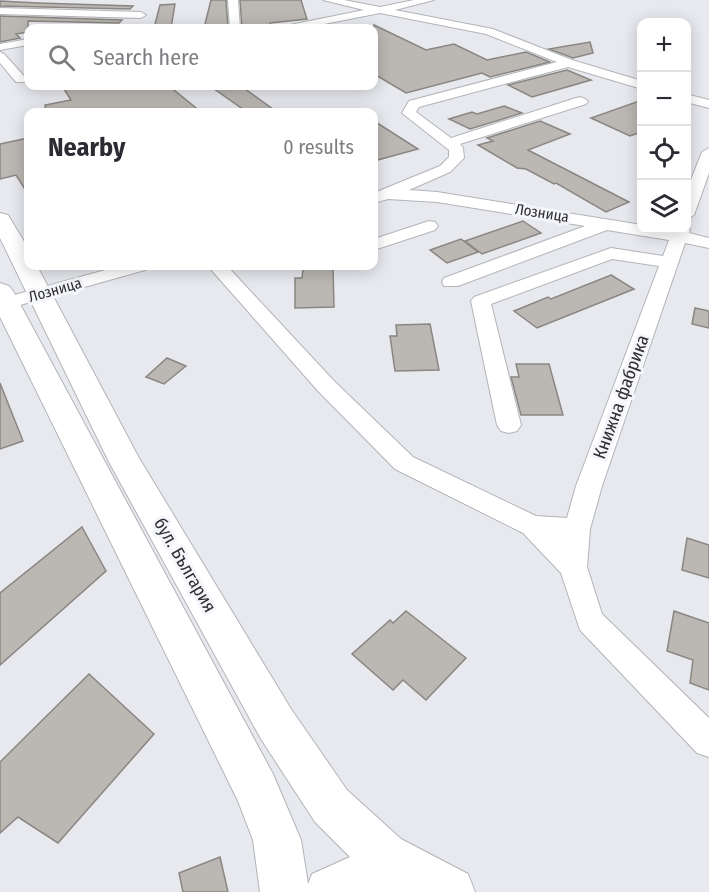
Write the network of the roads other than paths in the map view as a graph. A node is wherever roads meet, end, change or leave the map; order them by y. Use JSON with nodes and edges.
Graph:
{"nodes":[{"id":1,"x":144,"y":0,"type":"edge"},
{"id":2,"x":233,"y":0,"type":"edge"},
{"id":3,"x":328,"y":0,"type":"edge"},
{"id":4,"x":429,"y":0,"type":"edge"},
{"id":5,"x":0,"y":11,"type":"edge"},
{"id":6,"x":385,"y":11,"type":"junction"},
{"id":7,"x":140,"y":22,"type":"edge"},
{"id":8,"x":235,"y":24,"type":"edge"},
{"id":9,"x":312,"y":24,"type":"edge"},
{"id":10,"x":24,"y":43,"type":"edge"},
{"id":11,"x":0,"y":47,"type":"edge"},
{"id":12,"x":0,"y":56,"type":"edge"},
{"id":13,"x":568,"y":63,"type":"junction"},
{"id":14,"x":19,"y":79,"type":"edge"},
{"id":15,"x":637,"y":84,"type":"edge"},
{"id":16,"x":691,"y":99,"type":"edge"},
{"id":17,"x":581,"y":101,"type":"dead end"},
{"id":18,"x":709,"y":104,"type":"edge"},
{"id":19,"x":449,"y":143,"type":"junction"},
{"id":20,"x":709,"y":152,"type":"edge"},
{"id":21,"x":380,"y":196,"type":"edge"},
{"id":22,"x":691,"y":204,"type":"edge"},
{"id":23,"x":0,"y":220,"type":"edge"},
{"id":24,"x":606,"y":224,"type":"junction"},
{"id":25,"x":429,"y":226,"type":"dead end"},
{"id":26,"x":637,"y":228,"type":"edge"},
{"id":27,"x":680,"y":234,"type":"edge"},
{"id":28,"x":683,"y":234,"type":"edge"},
{"id":29,"x":709,"y":243,"type":"edge"},
{"id":30,"x":378,"y":244,"type":"edge"},
{"id":31,"x":669,"y":262,"type":"junction"},
{"id":32,"x":122,"y":270,"type":"edge"},
{"id":33,"x":221,"y":270,"type":"edge"},
{"id":34,"x":451,"y":282,"type":"dead end"},
{"id":35,"x":15,"y":296,"type":"edge"},
{"id":36,"x":509,"y":425,"type":"dead end"},
{"id":37,"x":532,"y":526,"type":"junction"},
{"id":38,"x":577,"y":530,"type":"junction"},
{"id":39,"x":573,"y":567,"type":"junction"},
{"id":40,"x":709,"y":741,"type":"edge"},
{"id":41,"x":433,"y":883,"type":"edge"},
{"id":42,"x":285,"y":892,"type":"edge"},
{"id":43,"x":330,"y":892,"type":"edge"}],
"edges":[{"from":1,"to":7,"type":"street"},
{"from":2,"to":8,"type":"street"},
{"from":3,"to":6,"type":"street"},
{"from":4,"to":6,"type":"street"},
{"from":5,"to":7,"type":"street"},
{"from":6,"to":9,"type":"street"},
{"from":6,"to":13,"type":"street"},
{"from":10,"to":11,"type":"street"},
{"from":12,"to":14,"type":"street"},
{"from":13,"to":15,"type":"street"},
{"from":13,"to":19,"type":"street"},
{"from":16,"to":18,"type":"street"},
{"from":17,"to":19,"type":"street"},
{"from":19,"to":21,"type":"street"},
{"from":20,"to":22,"type":"street"},
{"from":21,"to":24,"type":"street","name":"Лозница"},
{"from":23,"to":35,"type":"main road","name":"бул. България"},
{"from":24,"to":26,"type":"street","name":"Лозница"},
{"from":24,"to":34,"type":"street"},
{"from":25,"to":30,"type":"street"},
{"from":27,"to":31,"type":"street","name":"Книжна фабрика"},
{"from":28,"to":29,"type":"street","name":"Лозница"},
{"from":31,"to":36,"type":"street"},
{"from":31,"to":38,"type":"street","name":"Книжна фабрика"},
{"from":32,"to":35,"type":"street","name":"Лозница"},
{"from":33,"to":37,"type":"street"},
{"from":35,"to":41,"type":"main road","name":"бул. България"},
{"from":35,"to":42,"type":"main road","name":"бул. България"},
{"from":37,"to":38,"type":"street"},
{"from":37,"to":39,"type":"street"},
{"from":38,"to":39,"type":"street","name":"Книжна фабрика"},
{"from":39,"to":40,"type":"street"},
{"from":41,"to":43,"type":"main road"}]}
